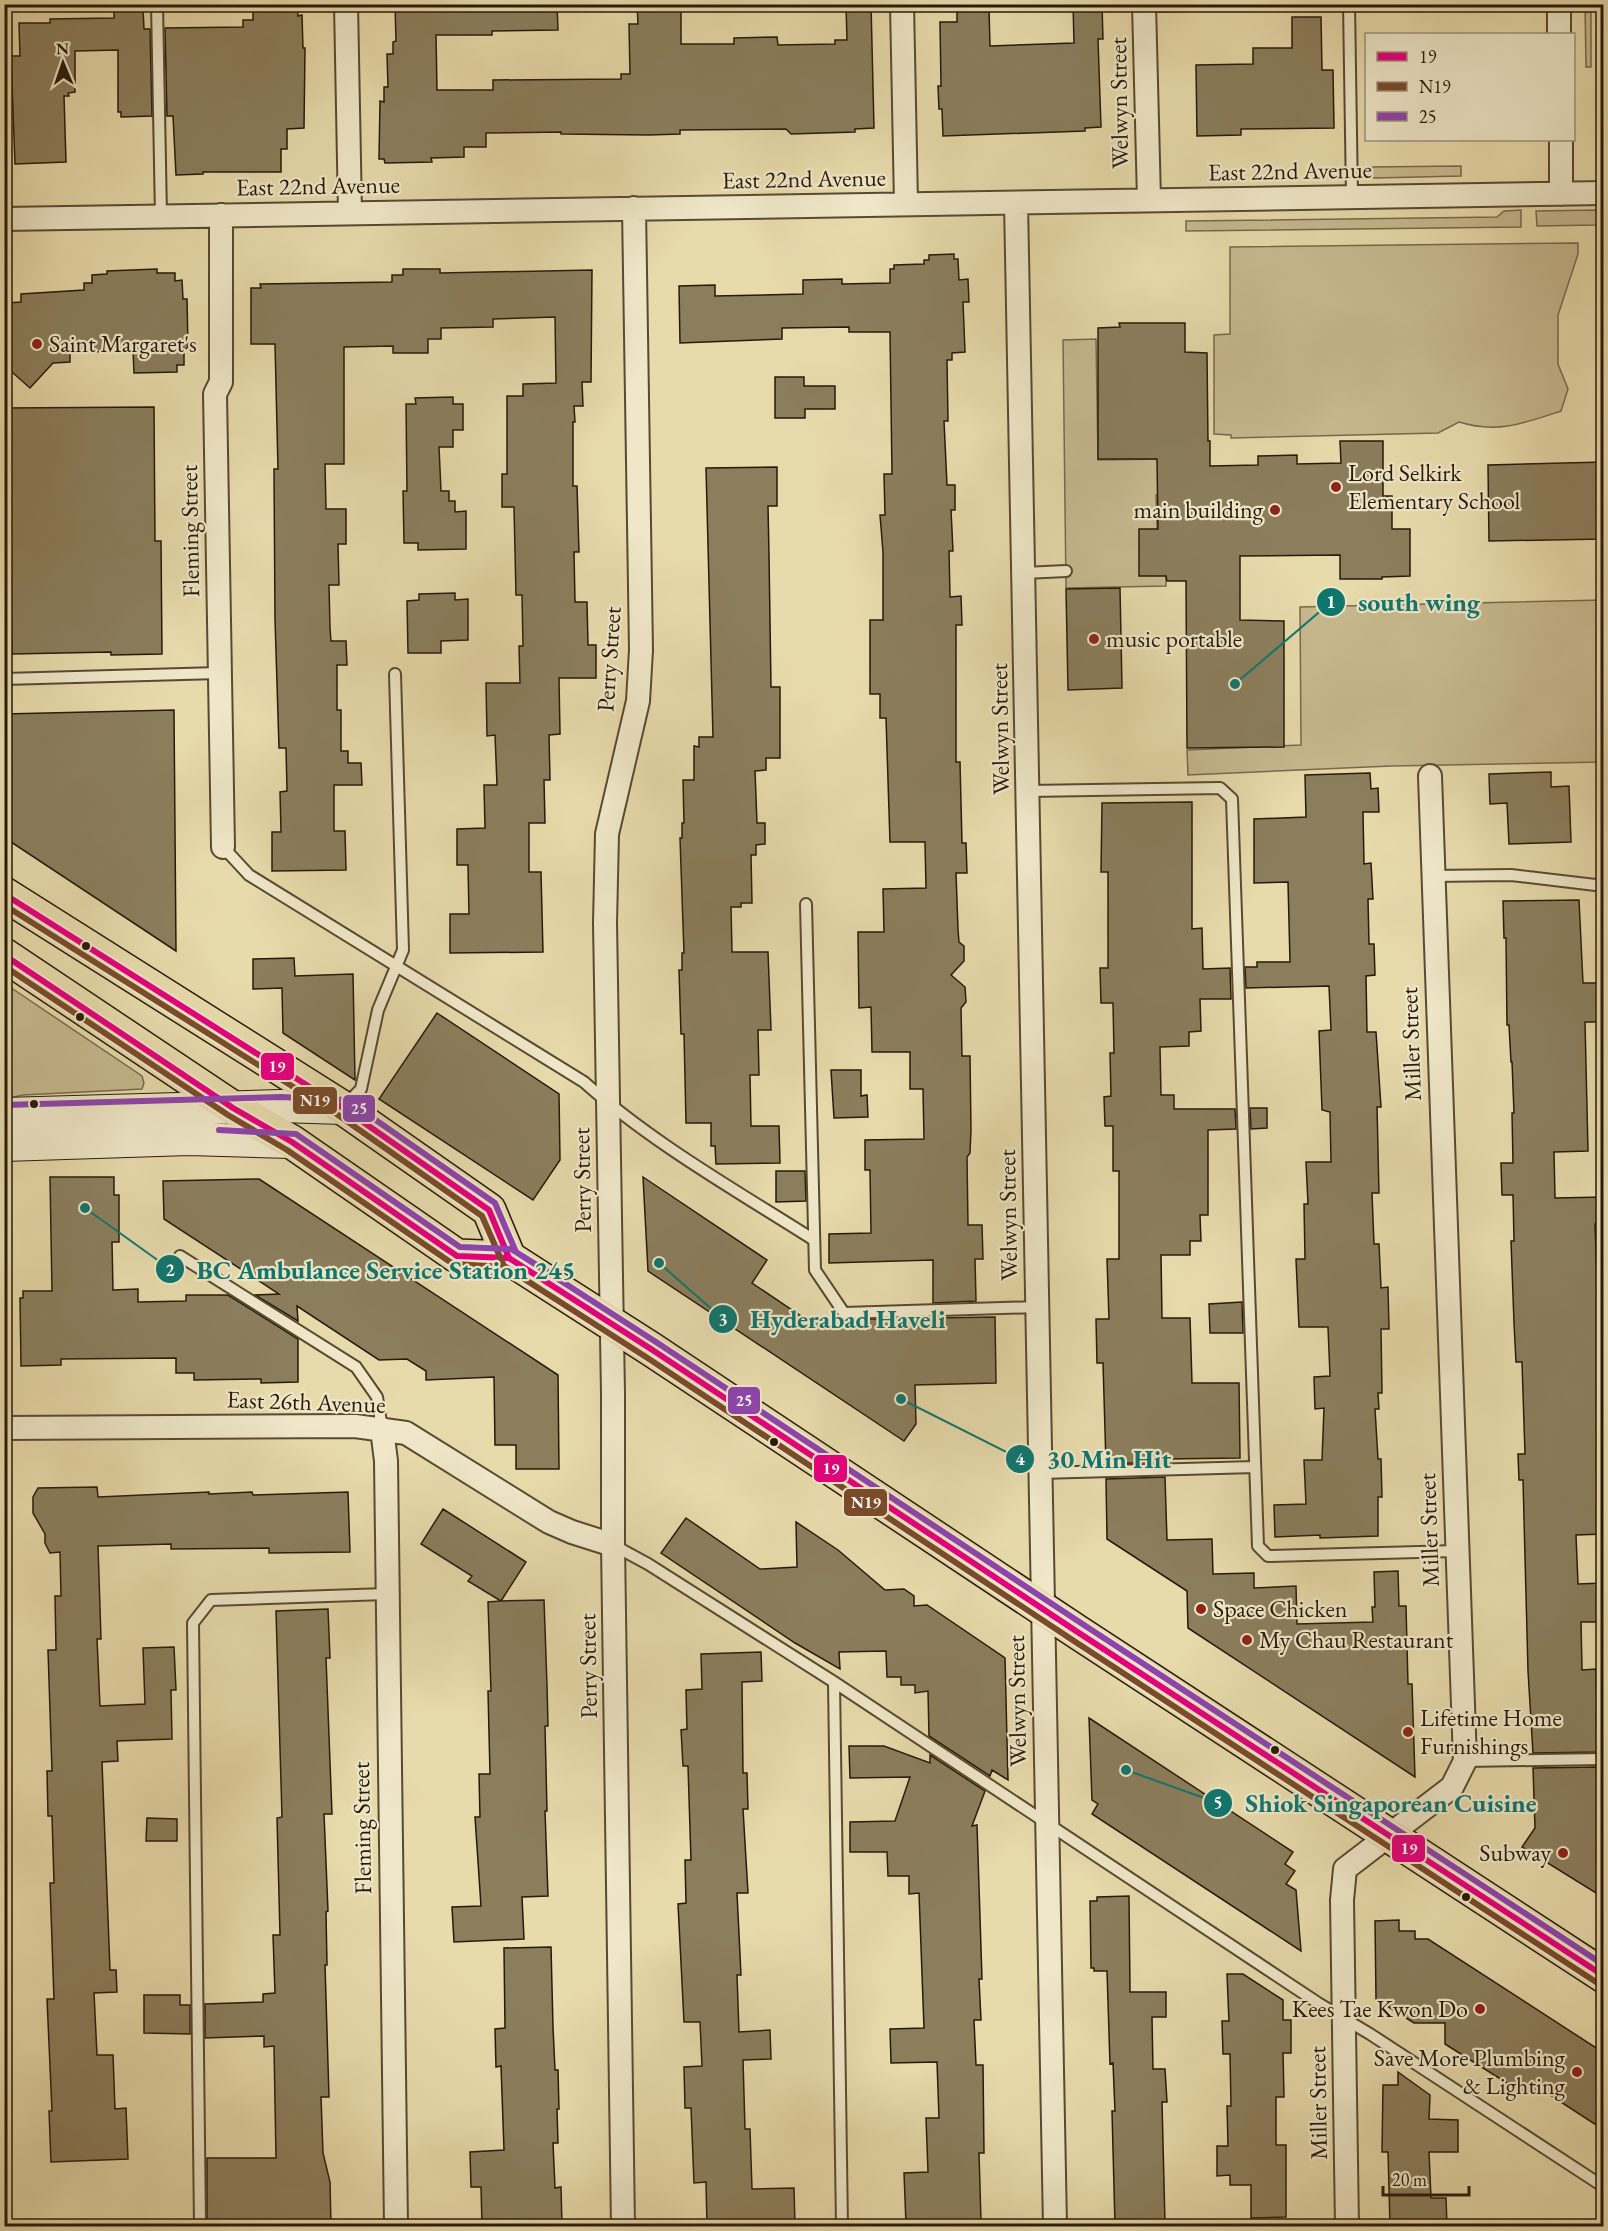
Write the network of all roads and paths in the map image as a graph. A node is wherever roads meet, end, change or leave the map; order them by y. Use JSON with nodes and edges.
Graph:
{"nodes":[{"id":1,"x":157,"y":4,"type":"edge"},
{"id":2,"x":346,"y":4,"type":"edge"},
{"id":3,"x":902,"y":4,"type":"edge"},
{"id":4,"x":1255,"y":4,"type":"edge"},
{"id":5,"x":1349,"y":4,"type":"edge"},
{"id":6,"x":1559,"y":4,"type":"edge"},
{"id":7,"x":1144,"y":5,"type":"edge"},
{"id":8,"x":1559,"y":33,"type":"edge"},
{"id":9,"x":1561,"y":141,"type":"edge"},
{"id":10,"x":1604,"y":193,"type":"edge"},
{"id":11,"x":1562,"y":194,"type":"junction"},
{"id":12,"x":1352,"y":197,"type":"junction"},
{"id":13,"x":1149,"y":200,"type":"junction"},
{"id":14,"x":1016,"y":202,"type":"junction"},
{"id":15,"x":906,"y":204,"type":"junction"},
{"id":16,"x":634,"y":208,"type":"junction"},
{"id":17,"x":350,"y":213,"type":"junction"},
{"id":18,"x":222,"y":215,"type":"junction"},
{"id":19,"x":161,"y":216,"type":"junction"},
{"id":20,"x":4,"y":219,"type":"edge"},
{"id":21,"x":1066,"y":572,"type":"dead end"},
{"id":22,"x":1024,"y":573,"type":"junction"},
{"id":23,"x":219,"y":673,"type":"junction"},
{"id":24,"x":395,"y":674,"type":"dead end"},
{"id":25,"x":4,"y":679,"type":"edge"},
{"id":26,"x":1430,"y":776,"type":"dead end"},
{"id":27,"x":1028,"y":791,"type":"junction"},
{"id":28,"x":223,"y":847,"type":"joint"},
{"id":29,"x":1432,"y":876,"type":"junction"},
{"id":30,"x":1604,"y":886,"type":"edge"},
{"id":31,"x":4,"y":894,"type":"edge"},
{"id":32,"x":806,"y":904,"type":"dead end"},
{"id":33,"x":4,"y":956,"type":"edge"},
{"id":34,"x":396,"y":966,"type":"junction"},
{"id":35,"x":608,"y":1104,"type":"junction"},
{"id":36,"x":233,"y":1108,"type":"junction"},
{"id":37,"x":342,"y":1108,"type":"junction"},
{"id":38,"x":4,"y":1114,"type":"edge"},
{"id":39,"x":292,"y":1142,"type":"junction"},
{"id":40,"x":4,"y":1144,"type":"edge"},
{"id":41,"x":814,"y":1240,"type":"junction"},
{"id":42,"x":180,"y":1256,"type":"dead end"},
{"id":43,"x":509,"y":1258,"type":"junction"},
{"id":44,"x":1037,"y":1307,"type":"junction"},
{"id":45,"x":611,"y":1323,"type":"junction"},
{"id":46,"x":4,"y":1428,"type":"edge"},
{"id":47,"x":382,"y":1429,"type":"junction"},
{"id":48,"x":1255,"y":1467,"type":"junction"},
{"id":49,"x":1040,"y":1473,"type":"junction"},
{"id":50,"x":613,"y":1545,"type":"junction"},
{"id":51,"x":1456,"y":1551,"type":"junction"},
{"id":52,"x":386,"y":1594,"type":"junction"},
{"id":53,"x":1043,"y":1608,"type":"junction"},
{"id":54,"x":834,"y":1682,"type":"junction"},
{"id":55,"x":1604,"y":1759,"type":"edge"},
{"id":56,"x":1465,"y":1761,"type":"junction"},
{"id":57,"x":1046,"y":1823,"type":"junction"},
{"id":58,"x":1389,"y":1835,"type":"junction"},
{"id":59,"x":1604,"y":1976,"type":"edge"},
{"id":60,"x":1344,"y":2020,"type":"junction"},
{"id":61,"x":1604,"y":2187,"type":"edge"},
{"id":62,"x":200,"y":2226,"type":"edge"},
{"id":63,"x":396,"y":2226,"type":"edge"},
{"id":64,"x":623,"y":2226,"type":"edge"},
{"id":65,"x":842,"y":2226,"type":"edge"},
{"id":66,"x":1055,"y":2226,"type":"edge"},
{"id":67,"x":1347,"y":2226,"type":"edge"}],
"edges":[{"from":1,"to":19,"type":"lane"},
{"from":2,"to":17,"type":"street"},
{"from":3,"to":15,"type":"street"},
{"from":4,"to":7,"type":"lane"},
{"from":5,"to":12,"type":"lane"},
{"from":6,"to":8,"type":"street"},
{"from":7,"to":13,"type":"street","name":"Welwyn Street"},
{"from":9,"to":11,"type":"street"},
{"from":10,"to":11,"type":"street","name":"East 22nd Avenue"},
{"from":11,"to":12,"type":"street","name":"East 22nd Avenue"},
{"from":12,"to":13,"type":"street","name":"East 22nd Avenue"},
{"from":13,"to":14,"type":"street","name":"East 22nd Avenue"},
{"from":14,"to":15,"type":"street","name":"East 22nd Avenue"},
{"from":14,"to":22,"type":"street","name":"Welwyn Street"},
{"from":15,"to":16,"type":"street","name":"East 22nd Avenue"},
{"from":16,"to":17,"type":"street","name":"East 22nd Avenue"},
{"from":16,"to":35,"type":"street","name":"Perry Street"},
{"from":17,"to":18,"type":"street","name":"East 22nd Avenue"},
{"from":18,"to":19,"type":"street","name":"East 22nd Avenue"},
{"from":18,"to":23,"type":"street","name":"Fleming Street"},
{"from":19,"to":20,"type":"street","name":"East 22nd Avenue"},
{"from":21,"to":22,"type":"lane"},
{"from":22,"to":27,"type":"street","name":"Welwyn Street"},
{"from":23,"to":25,"type":"lane"},
{"from":23,"to":28,"type":"street","name":"Fleming Street"},
{"from":24,"to":34,"type":"lane"},
{"from":26,"to":29,"type":"street","name":"Miller Street"},
{"from":27,"to":44,"type":"street","name":"Welwyn Street"},
{"from":27,"to":48,"type":"lane"},
{"from":28,"to":34,"type":"lane"},
{"from":29,"to":30,"type":"lane"},
{"from":29,"to":51,"type":"street","name":"Miller Street"},
{"from":31,"to":37,"type":"main road"},
{"from":32,"to":41,"type":"lane"},
{"from":33,"to":36,"type":"main road"},
{"from":34,"to":35,"type":"lane"},
{"from":34,"to":37,"type":"lane"},
{"from":35,"to":41,"type":"lane"},
{"from":35,"to":45,"type":"street","name":"Perry Street"},
{"from":36,"to":37,"type":"main road"},
{"from":36,"to":38,"type":"main road"},
{"from":36,"to":39,"type":"main road"},
{"from":37,"to":43,"type":"main road"},
{"from":39,"to":40,"type":"main road"},
{"from":39,"to":43,"type":"main road"},
{"from":41,"to":44,"type":"lane"},
{"from":42,"to":47,"type":"lane"},
{"from":43,"to":45,"type":"main road"},
{"from":44,"to":49,"type":"street","name":"Welwyn Street"},
{"from":45,"to":50,"type":"street","name":"Perry Street"},
{"from":45,"to":53,"type":"main road"},
{"from":46,"to":47,"type":"street","name":"East 26th Avenue"},
{"from":47,"to":50,"type":"street","name":"East 26th Avenue"},
{"from":47,"to":52,"type":"street","name":"Fleming Street"},
{"from":48,"to":49,"type":"lane"},
{"from":48,"to":51,"type":"lane"},
{"from":49,"to":53,"type":"street","name":"Welwyn Street"},
{"from":50,"to":54,"type":"lane"},
{"from":50,"to":64,"type":"street","name":"Perry Street"},
{"from":51,"to":56,"type":"street","name":"Miller Street"},
{"from":52,"to":62,"type":"lane"},
{"from":52,"to":63,"type":"street","name":"Fleming Street"},
{"from":53,"to":57,"type":"street","name":"Welwyn Street"},
{"from":53,"to":58,"type":"main road"},
{"from":54,"to":57,"type":"lane"},
{"from":54,"to":65,"type":"lane"},
{"from":55,"to":56,"type":"lane"},
{"from":56,"to":58,"type":"street","name":"Miller Street"},
{"from":57,"to":60,"type":"lane"},
{"from":57,"to":66,"type":"street","name":"Welwyn Street"},
{"from":58,"to":59,"type":"main road"},
{"from":58,"to":60,"type":"street","name":"Miller Street"},
{"from":60,"to":61,"type":"lane"},
{"from":60,"to":67,"type":"street","name":"Miller Street"}]}
